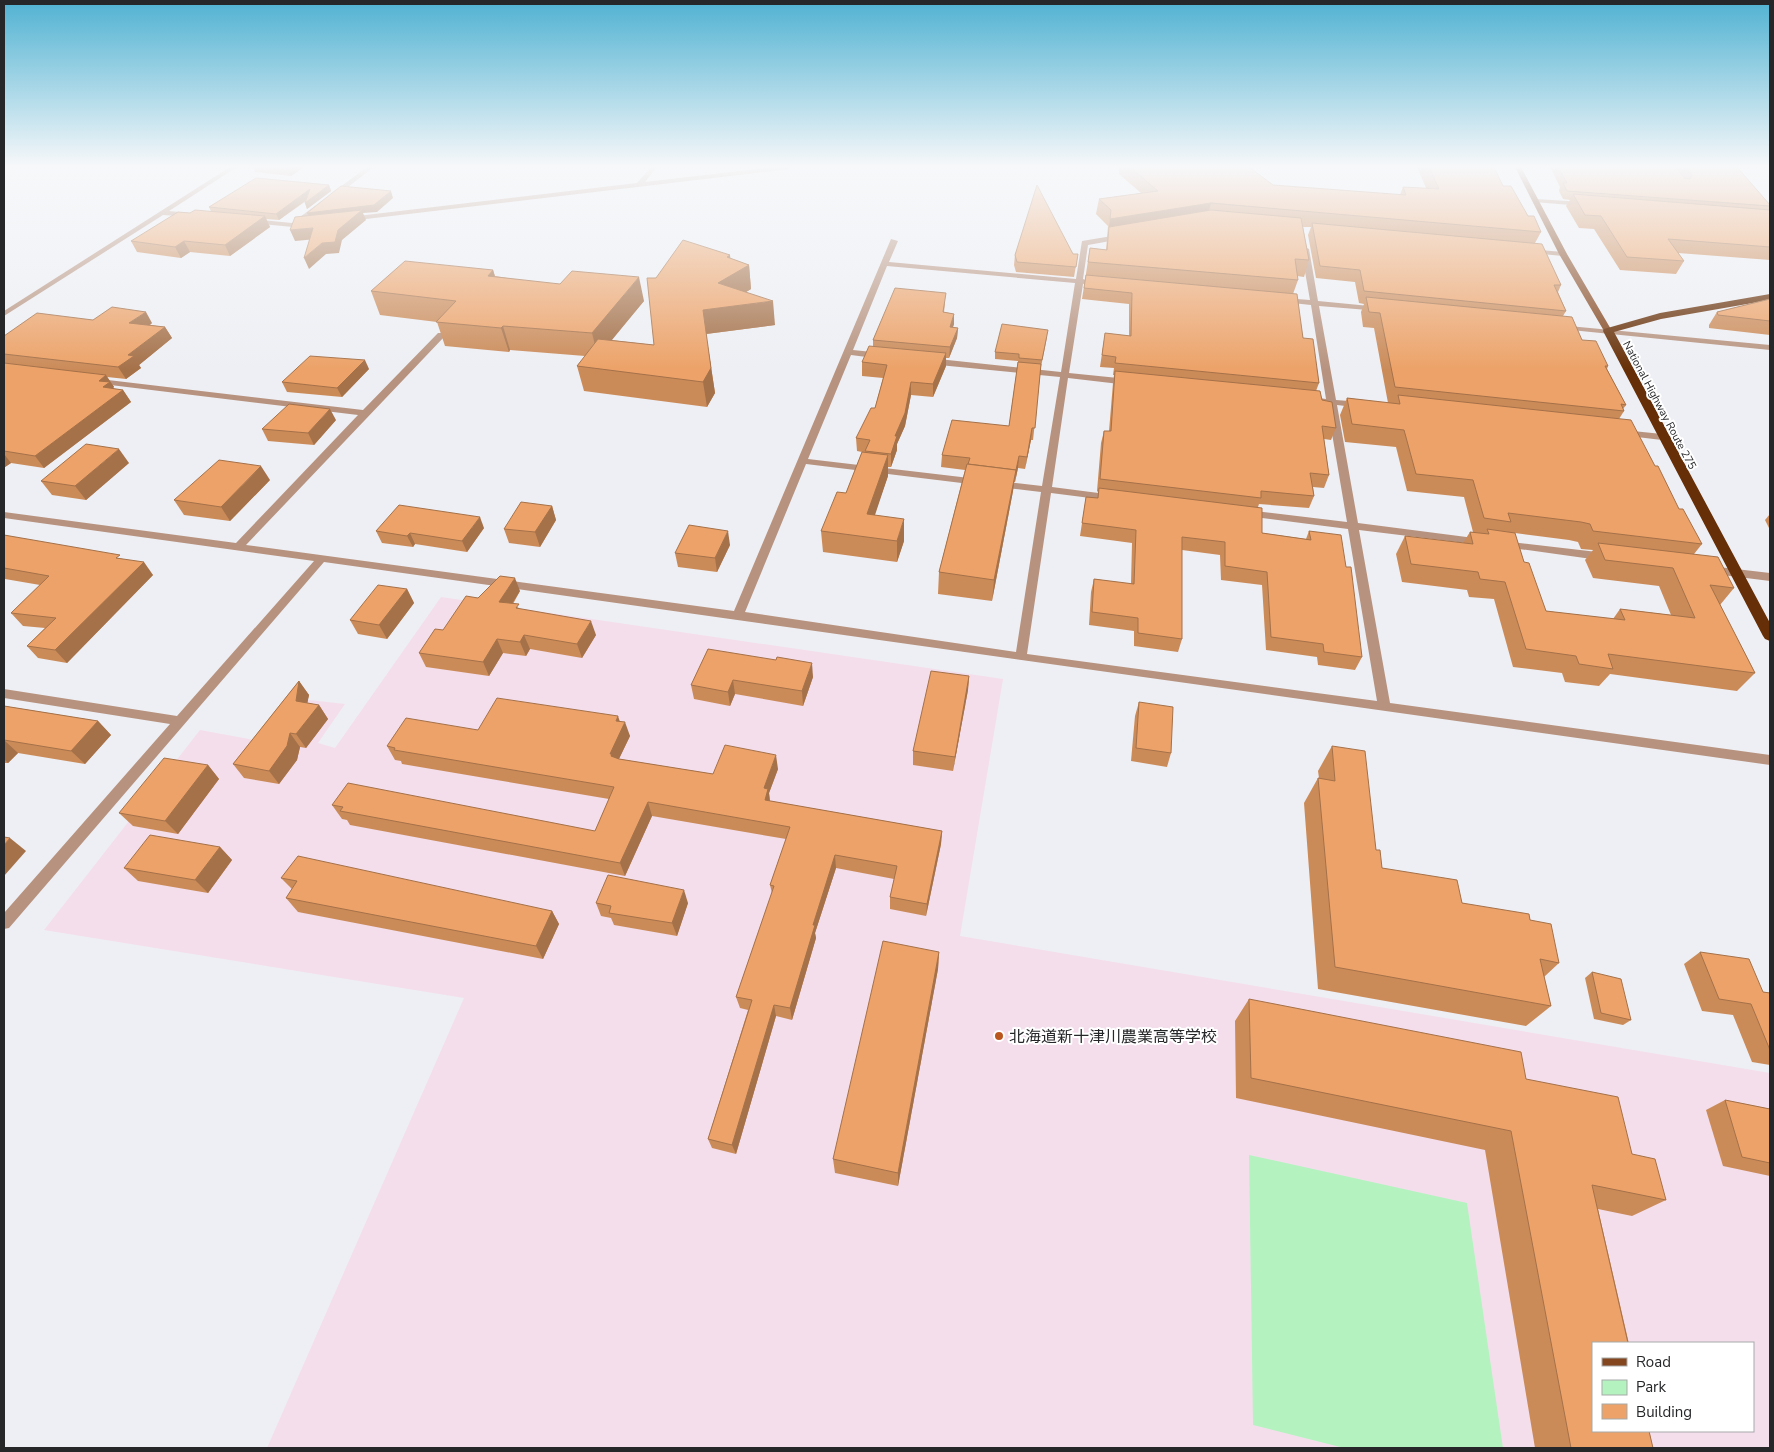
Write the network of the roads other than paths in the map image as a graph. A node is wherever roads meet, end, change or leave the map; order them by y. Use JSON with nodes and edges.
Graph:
{"nodes":[{"id":1,"x":129,"y":235,"type":"edge"},
{"id":2,"x":1132,"y":235,"type":"edge"},
{"id":3,"x":1553,"y":235,"type":"edge"},
{"id":4,"x":894,"y":241,"type":"dead end"},
{"id":5,"x":1304,"y":241,"type":"edge"},
{"id":6,"x":1525,"y":251,"type":"edge"},
{"id":7,"x":1563,"y":254,"type":"junction"},
{"id":8,"x":886,"y":264,"type":"junction"},
{"id":9,"x":1079,"y":281,"type":"junction"},
{"id":10,"x":1098,"y":283,"type":"edge"},
{"id":11,"x":1770,"y":297,"type":"edge"},
{"id":12,"x":1275,"y":299,"type":"edge"},
{"id":13,"x":1315,"y":303,"type":"junction"},
{"id":14,"x":1393,"y":310,"type":"edge"},
{"id":15,"x":4,"y":314,"type":"edge"},
{"id":16,"x":1549,"y":326,"type":"edge"},
{"id":17,"x":1608,"y":331,"type":"junction"},
{"id":18,"x":441,"y":335,"type":"edge"},
{"id":19,"x":1770,"y":348,"type":"edge"},
{"id":20,"x":847,"y":352,"type":"junction"},
{"id":21,"x":896,"y":358,"type":"edge"},
{"id":22,"x":916,"y":360,"type":"edge"},
{"id":23,"x":1064,"y":375,"type":"junction"},
{"id":24,"x":82,"y":379,"type":"edge"},
{"id":25,"x":1134,"y":382,"type":"edge"},
{"id":26,"x":1292,"y":398,"type":"edge"},
{"id":27,"x":1332,"y":401,"type":"junction"},
{"id":28,"x":1371,"y":406,"type":"edge"},
{"id":29,"x":364,"y":413,"type":"junction"},
{"id":30,"x":1613,"y":432,"type":"edge"},
{"id":31,"x":1662,"y":437,"type":"junction"},
{"id":32,"x":802,"y":461,"type":"junction"},
{"id":33,"x":1047,"y":490,"type":"junction"},
{"id":34,"x":1126,"y":499,"type":"edge"},
{"id":35,"x":1234,"y":512,"type":"edge"},
{"id":36,"x":4,"y":515,"type":"edge"},
{"id":37,"x":1352,"y":526,"type":"junction"},
{"id":38,"x":238,"y":547,"type":"junction"},
{"id":39,"x":321,"y":559,"type":"junction"},
{"id":40,"x":1619,"y":559,"type":"edge"},
{"id":41,"x":1698,"y":568,"type":"edge"},
{"id":42,"x":1738,"y":573,"type":"junction"},
{"id":43,"x":1770,"y":577,"type":"edge"},
{"id":44,"x":738,"y":615,"type":"junction"},
{"id":45,"x":1770,"y":636,"type":"edge"},
{"id":46,"x":1021,"y":656,"type":"junction"},
{"id":47,"x":4,"y":694,"type":"edge"},
{"id":48,"x":1384,"y":705,"type":"junction"},
{"id":49,"x":179,"y":721,"type":"junction"},
{"id":50,"x":1770,"y":760,"type":"edge"},
{"id":51,"x":4,"y":923,"type":"edge"}],
"edges":[{"from":1,"to":15,"type":"street"},
{"from":2,"to":9,"type":"street"},
{"from":3,"to":7,"type":"main road"},
{"from":4,"to":8,"type":"street"},
{"from":5,"to":13,"type":"street"},
{"from":6,"to":7,"type":"street"},
{"from":7,"to":17,"type":"main road"},
{"from":8,"to":9,"type":"street"},
{"from":8,"to":20,"type":"street"},
{"from":9,"to":10,"type":"street"},
{"from":9,"to":23,"type":"street"},
{"from":11,"to":17,"type":"highway","name":"National Highway Route 275"},
{"from":12,"to":13,"type":"street"},
{"from":13,"to":14,"type":"street"},
{"from":13,"to":27,"type":"street"},
{"from":16,"to":17,"type":"street"},
{"from":17,"to":19,"type":"street"},
{"from":17,"to":31,"type":"highway","name":"National Highway Route 275"},
{"from":18,"to":29,"type":"street"},
{"from":20,"to":21,"type":"street"},
{"from":20,"to":32,"type":"street"},
{"from":22,"to":23,"type":"street"},
{"from":23,"to":25,"type":"street"},
{"from":23,"to":33,"type":"street"},
{"from":24,"to":29,"type":"street"},
{"from":26,"to":27,"type":"street"},
{"from":27,"to":28,"type":"street"},
{"from":27,"to":37,"type":"street"},
{"from":29,"to":38,"type":"street"},
{"from":30,"to":31,"type":"street"},
{"from":31,"to":42,"type":"highway","name":"National Highway Route 275"},
{"from":32,"to":33,"type":"street"},
{"from":32,"to":44,"type":"street"},
{"from":33,"to":34,"type":"street"},
{"from":33,"to":46,"type":"street"},
{"from":35,"to":37,"type":"street"},
{"from":36,"to":38,"type":"street"},
{"from":37,"to":40,"type":"street"},
{"from":37,"to":48,"type":"street"},
{"from":38,"to":39,"type":"street"},
{"from":39,"to":44,"type":"street"},
{"from":39,"to":49,"type":"street"},
{"from":41,"to":42,"type":"street"},
{"from":42,"to":43,"type":"street"},
{"from":42,"to":45,"type":"highway","name":"National Highway Route 275"},
{"from":44,"to":46,"type":"street"},
{"from":46,"to":48,"type":"street"},
{"from":47,"to":49,"type":"street"},
{"from":48,"to":50,"type":"street"},
{"from":49,"to":51,"type":"street"}]}
